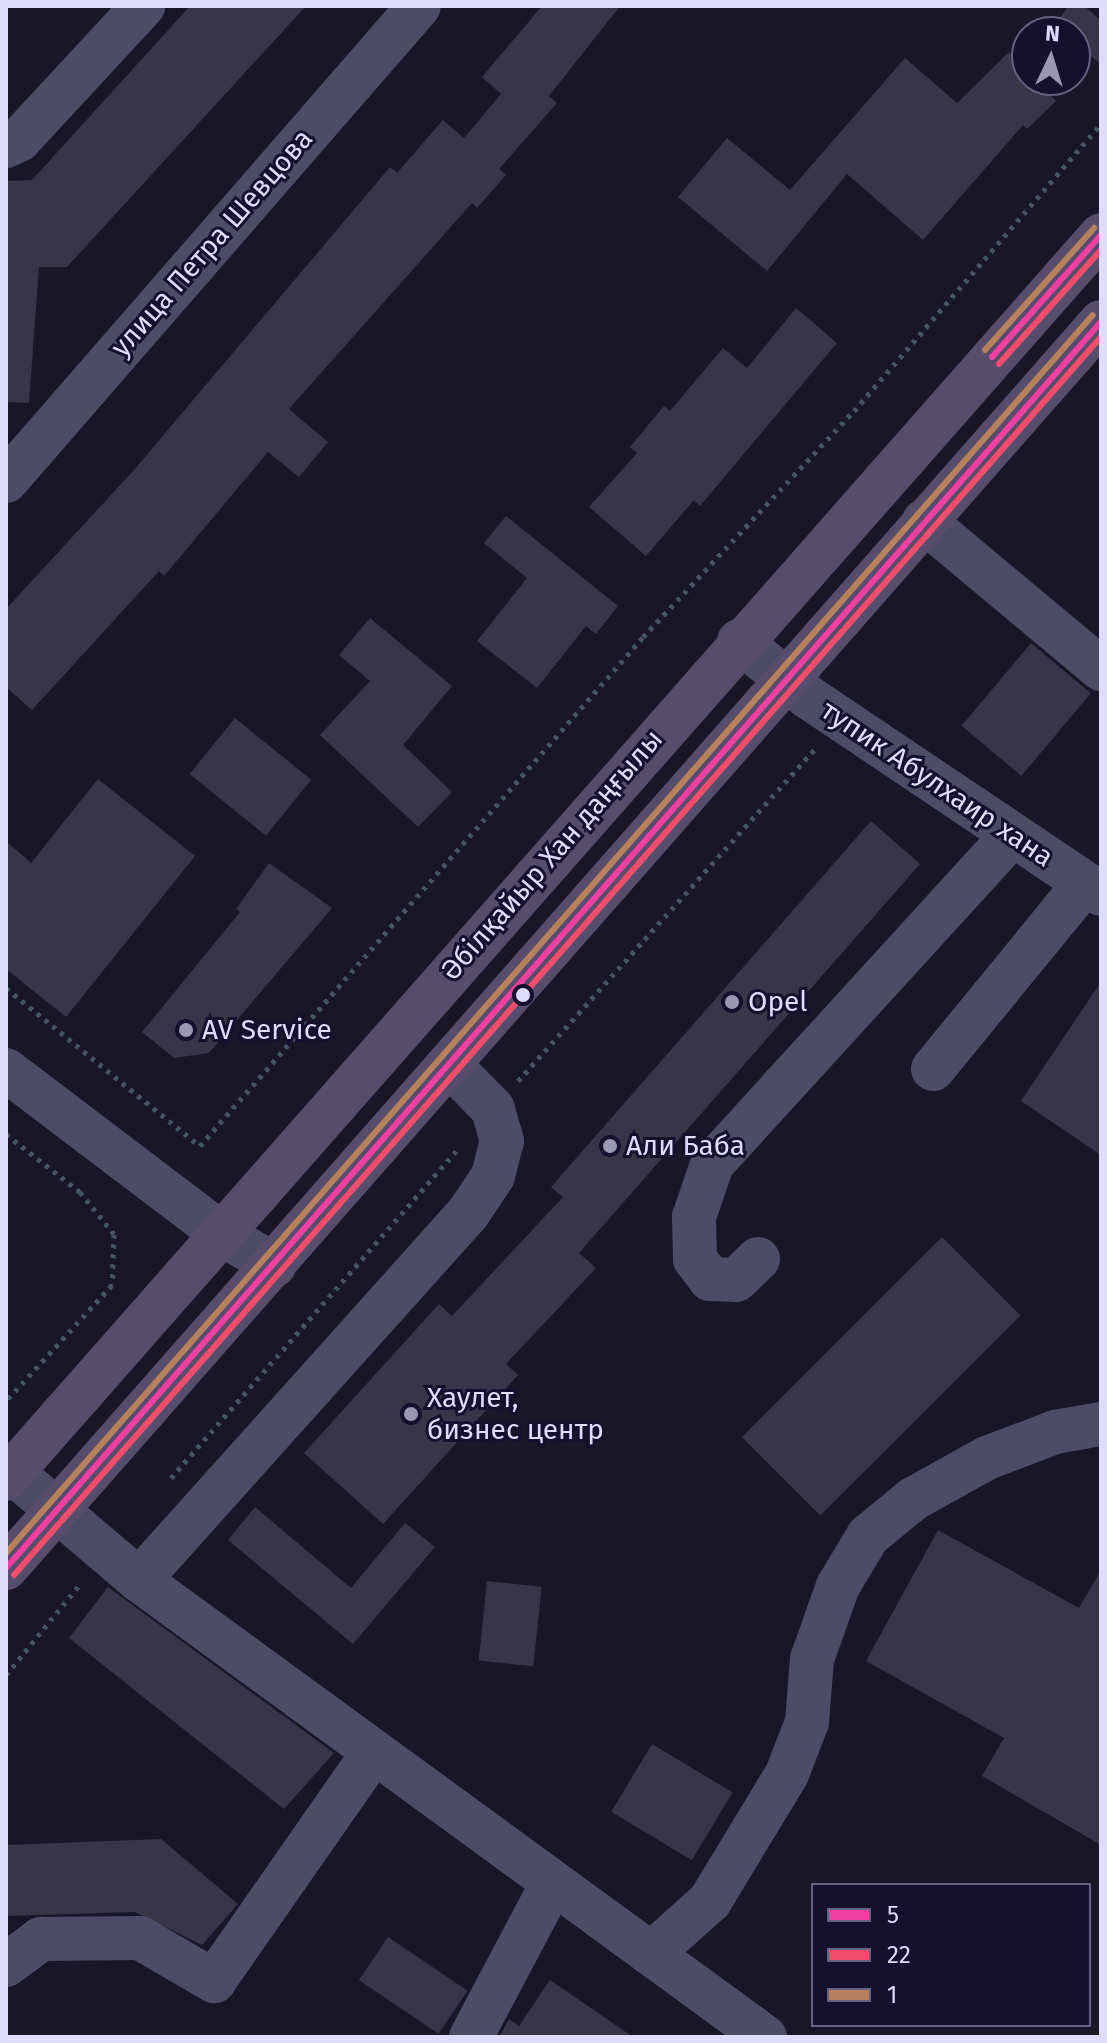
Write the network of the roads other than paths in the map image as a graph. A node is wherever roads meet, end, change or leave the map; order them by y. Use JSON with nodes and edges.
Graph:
{"nodes":[{"id":1,"x":143,"y":6,"type":"edge"},
{"id":2,"x":419,"y":6,"type":"edge"},
{"id":3,"x":6,"y":146,"type":"edge"},
{"id":4,"x":1101,"y":235,"type":"edge"},
{"id":5,"x":1101,"y":322,"type":"edge"},
{"id":6,"x":6,"y":481,"type":"edge"},
{"id":7,"x":924,"y":521,"type":"junction"},
{"id":8,"x":739,"y":641,"type":"junction"},
{"id":9,"x":1101,"y":669,"type":"edge"},
{"id":10,"x":784,"y":679,"type":"junction"},
{"id":11,"x":1012,"y":836,"type":"junction"},
{"id":12,"x":1093,"y":889,"type":"edge"},
{"id":13,"x":449,"y":1064,"type":"junction"},
{"id":14,"x":933,"y":1069,"type":"dead end"},
{"id":15,"x":6,"y":1070,"type":"edge"},
{"id":16,"x":222,"y":1234,"type":"junction"},
{"id":17,"x":758,"y":1259,"type":"dead end"},
{"id":18,"x":274,"y":1265,"type":"junction"},
{"id":19,"x":1101,"y":1424,"type":"edge"},
{"id":20,"x":9,"y":1476,"type":"edge"},
{"id":21,"x":57,"y":1511,"type":"junction"},
{"id":22,"x":6,"y":1568,"type":"edge"},
{"id":23,"x":139,"y":1580,"type":"junction"},
{"id":24,"x":374,"y":1752,"type":"junction"},
{"id":25,"x":553,"y":1882,"type":"junction"},
{"id":26,"x":651,"y":1954,"type":"junction"},
{"id":27,"x":6,"y":1965,"type":"edge"},
{"id":28,"x":471,"y":2037,"type":"edge"},
{"id":29,"x":765,"y":2037,"type":"edge"}],
"edges":[{"from":1,"to":3,"type":"street"},
{"from":2,"to":6,"type":"street","name":"улица Петра Шевцова"},
{"from":4,"to":8,"type":"main road","name":"Әбілқайыр Хан даңғылы"},
{"from":5,"to":7,"type":"main road"},
{"from":7,"to":9,"type":"street"},
{"from":7,"to":10,"type":"main road"},
{"from":8,"to":10,"type":"street","name":"тупик Абулхаир хана"},
{"from":8,"to":16,"type":"main road","name":"Әбілқайыр Хан даңғылы"},
{"from":10,"to":11,"type":"street","name":"тупик Абулхаир хана"},
{"from":10,"to":13,"type":"main road"},
{"from":11,"to":12,"type":"street","name":"тупик Абулхаир хана"},
{"from":11,"to":17,"type":"street"},
{"from":12,"to":14,"type":"street"},
{"from":13,"to":18,"type":"main road"},
{"from":13,"to":23,"type":"street"},
{"from":15,"to":16,"type":"street"},
{"from":16,"to":18,"type":"street"},
{"from":16,"to":20,"type":"main road","name":"Әбілқайыр Хан даңғылы"},
{"from":18,"to":21,"type":"main road"},
{"from":19,"to":26,"type":"street"},
{"from":20,"to":21,"type":"street"},
{"from":21,"to":22,"type":"main road"},
{"from":21,"to":23,"type":"street"},
{"from":23,"to":24,"type":"street"},
{"from":24,"to":25,"type":"street"},
{"from":24,"to":27,"type":"street"},
{"from":25,"to":26,"type":"street"},
{"from":25,"to":28,"type":"street"},
{"from":26,"to":29,"type":"street"}]}
